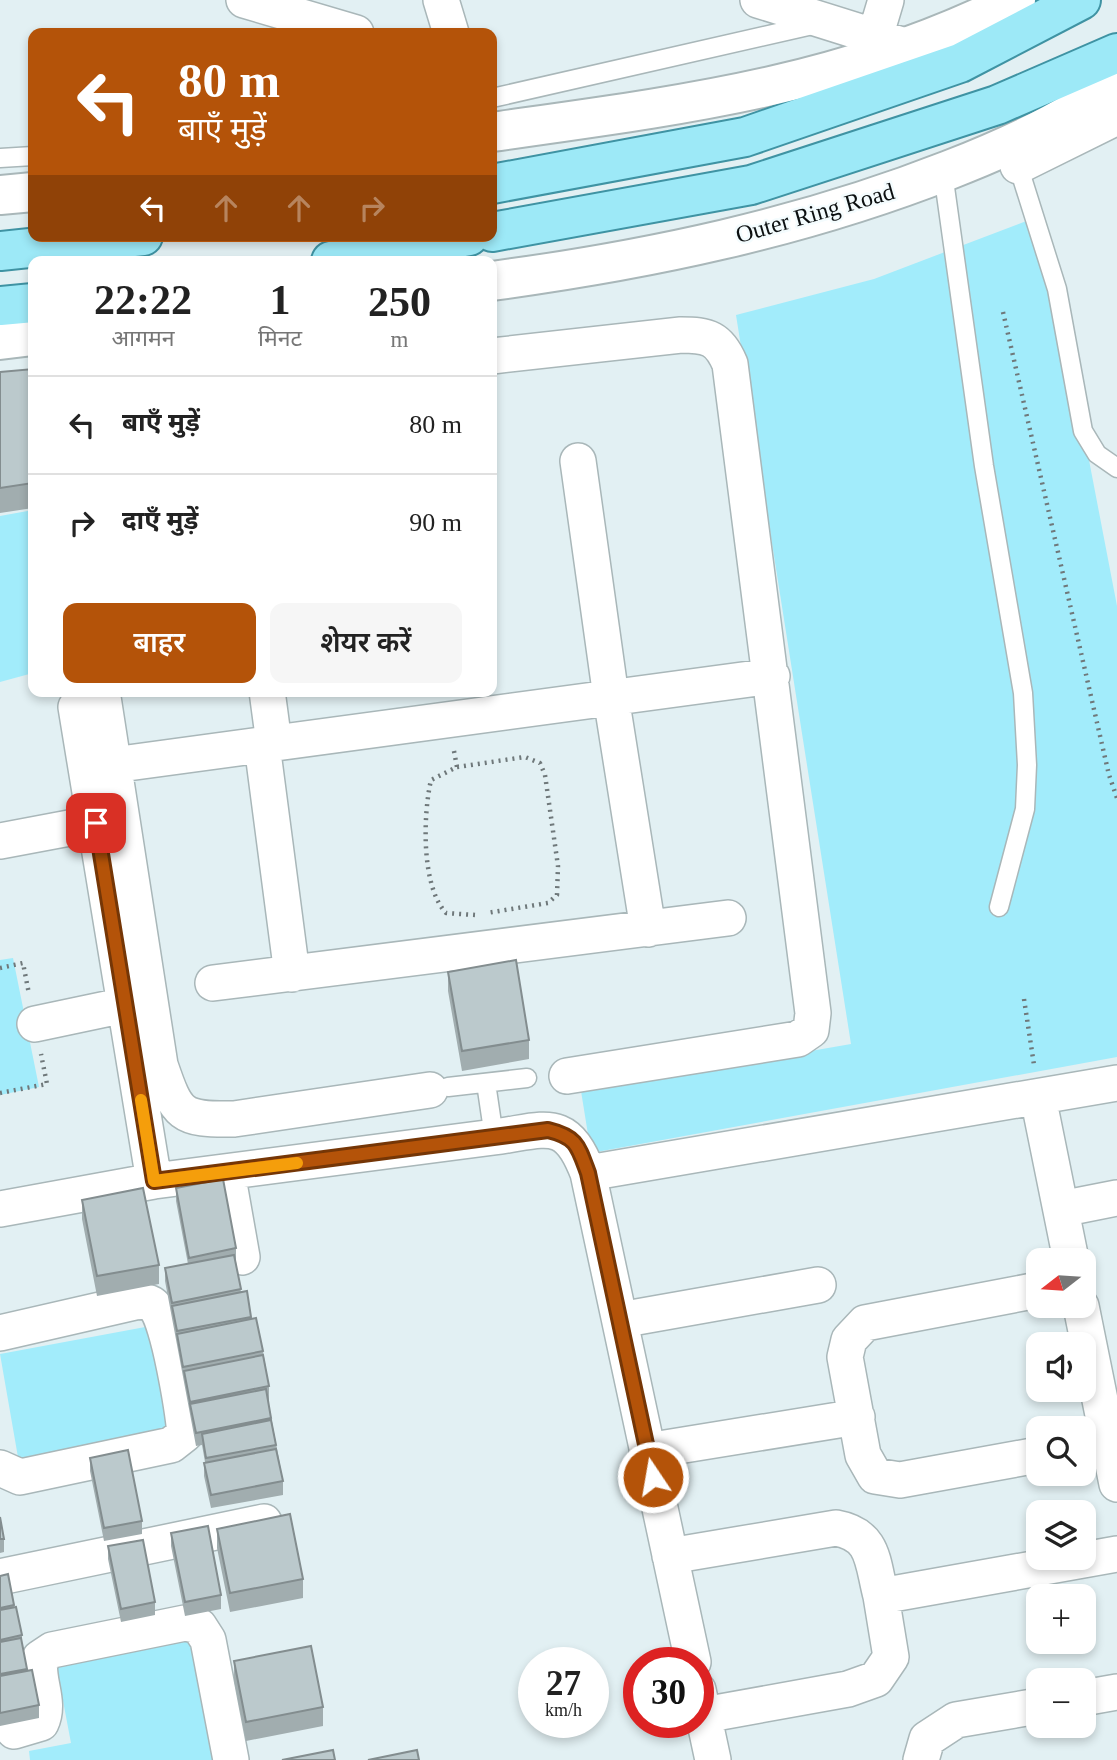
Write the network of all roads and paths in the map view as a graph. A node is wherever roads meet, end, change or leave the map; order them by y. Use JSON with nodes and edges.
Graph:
{"nodes":[{"id":1,"x":244,"y":0,"type":"edge"},
{"id":2,"x":441,"y":0,"type":"edge"},
{"id":3,"x":758,"y":0,"type":"edge"},
{"id":4,"x":886,"y":0,"type":"edge"},
{"id":5,"x":1016,"y":0,"type":"edge"},
{"id":6,"x":1081,"y":0,"type":"edge"},
{"id":7,"x":828,"y":22,"type":"junction"},
{"id":8,"x":339,"y":28,"type":"edge"},
{"id":9,"x":449,"y":28,"type":"edge"},
{"id":10,"x":892,"y":42,"type":"junction"},
{"id":11,"x":1117,"y":53,"type":"edge"},
{"id":12,"x":1117,"y":82,"type":"edge"},
{"id":13,"x":497,"y":97,"type":"edge"},
{"id":14,"x":1117,"y":117,"type":"edge"},
{"id":15,"x":497,"y":131,"type":"edge"},
{"id":16,"x":28,"y":156,"type":"edge"},
{"id":17,"x":1015,"y":156,"type":"junction"},
{"id":18,"x":0,"y":158,"type":"edge"},
{"id":19,"x":943,"y":173,"type":"junction"},
{"id":20,"x":497,"y":183,"type":"edge"},
{"id":21,"x":28,"y":192,"type":"edge"},
{"id":22,"x":0,"y":194,"type":"edge"},
{"id":23,"x":497,"y":231,"type":"edge"},
{"id":24,"x":86,"y":242,"type":"edge"},
{"id":25,"x":436,"y":242,"type":"edge"},
{"id":26,"x":0,"y":251,"type":"edge"},
{"id":27,"x":359,"y":256,"type":"edge"},
{"id":28,"x":497,"y":280,"type":"edge"},
{"id":29,"x":28,"y":303,"type":"edge"},
{"id":30,"x":0,"y":306,"type":"edge"},
{"id":31,"x":1003,"y":312,"type":"dead end"},
{"id":32,"x":28,"y":337,"type":"edge"},
{"id":33,"x":0,"y":340,"type":"edge"},
{"id":34,"x":497,"y":355,"type":"edge"},
{"id":35,"x":578,"y":461,"type":"dead end"},
{"id":36,"x":1117,"y":468,"type":"edge"},
{"id":37,"x":772,"y":676,"type":"junction"},
{"id":38,"x":267,"y":697,"type":"edge"},
{"id":39,"x":611,"y":697,"type":"junction"},
{"id":40,"x":89,"y":699,"type":"edge"},
{"id":41,"x":440,"y":710,"type":"edge"},
{"id":42,"x":268,"y":744,"type":"junction"},
{"id":43,"x":113,"y":765,"type":"junction"},
{"id":44,"x":457,"y":767,"type":"junction"},
{"id":45,"x":1117,"y":798,"type":"edge"},
{"id":46,"x":96,"y":823,"type":"junction"},
{"id":47,"x":0,"y":841,"type":"edge"},
{"id":48,"x":999,"y":906,"type":"dead end"},
{"id":49,"x":728,"y":918,"type":"dead end"},
{"id":50,"x":648,"y":929,"type":"junction"},
{"id":51,"x":0,"y":968,"type":"edge"},
{"id":52,"x":292,"y":974,"type":"junction"},
{"id":53,"x":214,"y":983,"type":"dead end"},
{"id":54,"x":1024,"y":999,"type":"dead end"},
{"id":55,"x":125,"y":1005,"type":"junction"},
{"id":56,"x":35,"y":1024,"type":"junction"},
{"id":57,"x":567,"y":1076,"type":"dead end"},
{"id":58,"x":527,"y":1078,"type":"dead end"},
{"id":59,"x":486,"y":1083,"type":"junction"},
{"id":60,"x":1117,"y":1083,"type":"edge"},
{"id":61,"x":439,"y":1089,"type":"joint"},
{"id":62,"x":0,"y":1093,"type":"edge"},
{"id":63,"x":1038,"y":1097,"type":"junction"},
{"id":64,"x":495,"y":1136,"type":"junction"},
{"id":65,"x":227,"y":1172,"type":"junction"},
{"id":66,"x":588,"y":1173,"type":"junction"},
{"id":67,"x":154,"y":1181,"type":"junction"},
{"id":68,"x":1117,"y":1198,"type":"edge"},
{"id":69,"x":0,"y":1209,"type":"edge"},
{"id":70,"x":1061,"y":1209,"type":"junction"},
{"id":71,"x":1069,"y":1248,"type":"edge"},
{"id":72,"x":242,"y":1256,"type":"dead end"},
{"id":73,"x":818,"y":1285,"type":"dead end"},
{"id":74,"x":1026,"y":1292,"type":"edge"},
{"id":75,"x":1086,"y":1318,"type":"edge"},
{"id":76,"x":620,"y":1320,"type":"junction"},
{"id":77,"x":0,"y":1334,"type":"edge"},
{"id":78,"x":1106,"y":1372,"type":"edge"},
{"id":79,"x":856,"y":1417,"type":"junction"},
{"id":80,"x":1096,"y":1444,"type":"edge"},
{"id":81,"x":648,"y":1451,"type":"junction"},
{"id":82,"x":1026,"y":1456,"type":"edge"},
{"id":83,"x":0,"y":1468,"type":"edge"},
{"id":84,"x":1117,"y":1484,"type":"edge"},
{"id":85,"x":274,"y":1520,"type":"edge"},
{"id":86,"x":1117,"y":1554,"type":"edge"},
{"id":87,"x":670,"y":1556,"type":"junction"},
{"id":88,"x":0,"y":1577,"type":"edge"},
{"id":89,"x":881,"y":1596,"type":"junction"},
{"id":90,"x":689,"y":1647,"type":"edge"},
{"id":91,"x":1117,"y":1692,"type":"edge"},
{"id":92,"x":1096,"y":1696,"type":"edge"},
{"id":93,"x":714,"y":1701,"type":"edge"},
{"id":94,"x":1026,"y":1708,"type":"edge"},
{"id":95,"x":708,"y":1738,"type":"edge"},
{"id":96,"x":11,"y":1741,"type":"edge"},
{"id":97,"x":231,"y":1760,"type":"edge"},
{"id":98,"x":713,"y":1760,"type":"edge"},
{"id":99,"x":920,"y":1760,"type":"edge"}],
"edges":[{"from":1,"to":8,"type":"street"},
{"from":2,"to":9,"type":"street"},
{"from":3,"to":7,"type":"street"},
{"from":4,"to":10,"type":"street"},
{"from":5,"to":10,"type":"street"},
{"from":6,"to":20,"type":"main road"},
{"from":7,"to":10,"type":"street"},
{"from":7,"to":13,"type":"lane"},
{"from":10,"to":15,"type":"street"},
{"from":11,"to":23,"type":"main road","name":"Outer Ring Road"},
{"from":12,"to":17,"type":"street","name":"Outer Ring Road"},
{"from":14,"to":17,"type":"street"},
{"from":16,"to":18,"type":"lane"},
{"from":17,"to":19,"type":"street","name":"Outer Ring Road"},
{"from":17,"to":36,"type":"lane"},
{"from":19,"to":28,"type":"street","name":"Outer Ring Road"},
{"from":19,"to":48,"type":"lane"},
{"from":21,"to":22,"type":"street"},
{"from":24,"to":26,"type":"main road"},
{"from":25,"to":27,"type":"main road"},
{"from":29,"to":30,"type":"main road"},
{"from":31,"to":45,"type":"path"},
{"from":32,"to":33,"type":"street"},
{"from":34,"to":37,"type":"street"},
{"from":35,"to":39,"type":"street"},
{"from":37,"to":39,"type":"street"},
{"from":37,"to":57,"type":"street"},
{"from":38,"to":42,"type":"street"},
{"from":39,"to":41,"type":"street"},
{"from":39,"to":50,"type":"street"},
{"from":40,"to":43,"type":"street"},
{"from":40,"to":46,"type":"street"},
{"from":41,"to":42,"type":"street"},
{"from":41,"to":44,"type":"path"},
{"from":42,"to":43,"type":"street"},
{"from":42,"to":52,"type":"street"},
{"from":43,"to":61,"type":"street"},
{"from":44,"to":44,"type":"path"},
{"from":46,"to":47,"type":"street"},
{"from":46,"to":55,"type":"street"},
{"from":49,"to":50,"type":"street"},
{"from":50,"to":52,"type":"street"},
{"from":51,"to":56,"type":"path"},
{"from":52,"to":53,"type":"street"},
{"from":54,"to":63,"type":"path"},
{"from":55,"to":56,"type":"street"},
{"from":55,"to":67,"type":"street"},
{"from":56,"to":62,"type":"path"},
{"from":58,"to":59,"type":"lane"},
{"from":59,"to":61,"type":"lane"},
{"from":59,"to":64,"type":"lane"},
{"from":60,"to":63,"type":"street"},
{"from":63,"to":66,"type":"street"},
{"from":63,"to":70,"type":"street"},
{"from":64,"to":65,"type":"street"},
{"from":64,"to":66,"type":"street"},
{"from":65,"to":67,"type":"street"},
{"from":65,"to":72,"type":"street"},
{"from":66,"to":76,"type":"street"},
{"from":67,"to":69,"type":"street"},
{"from":68,"to":70,"type":"street"},
{"from":70,"to":71,"type":"street"},
{"from":73,"to":76,"type":"street"},
{"from":74,"to":79,"type":"street"},
{"from":75,"to":78,"type":"street"},
{"from":76,"to":81,"type":"street"},
{"from":77,"to":83,"type":"street"},
{"from":78,"to":80,"type":"street"},
{"from":79,"to":81,"type":"street"},
{"from":79,"to":82,"type":"street"},
{"from":80,"to":84,"type":"street"},
{"from":81,"to":87,"type":"street"},
{"from":85,"to":88,"type":"street"},
{"from":86,"to":89,"type":"street"},
{"from":87,"to":89,"type":"street"},
{"from":87,"to":90,"type":"street"},
{"from":89,"to":93,"type":"street"},
{"from":91,"to":92,"type":"street"},
{"from":94,"to":99,"type":"street"},
{"from":95,"to":98,"type":"street"},
{"from":96,"to":97,"type":"street"}]}
